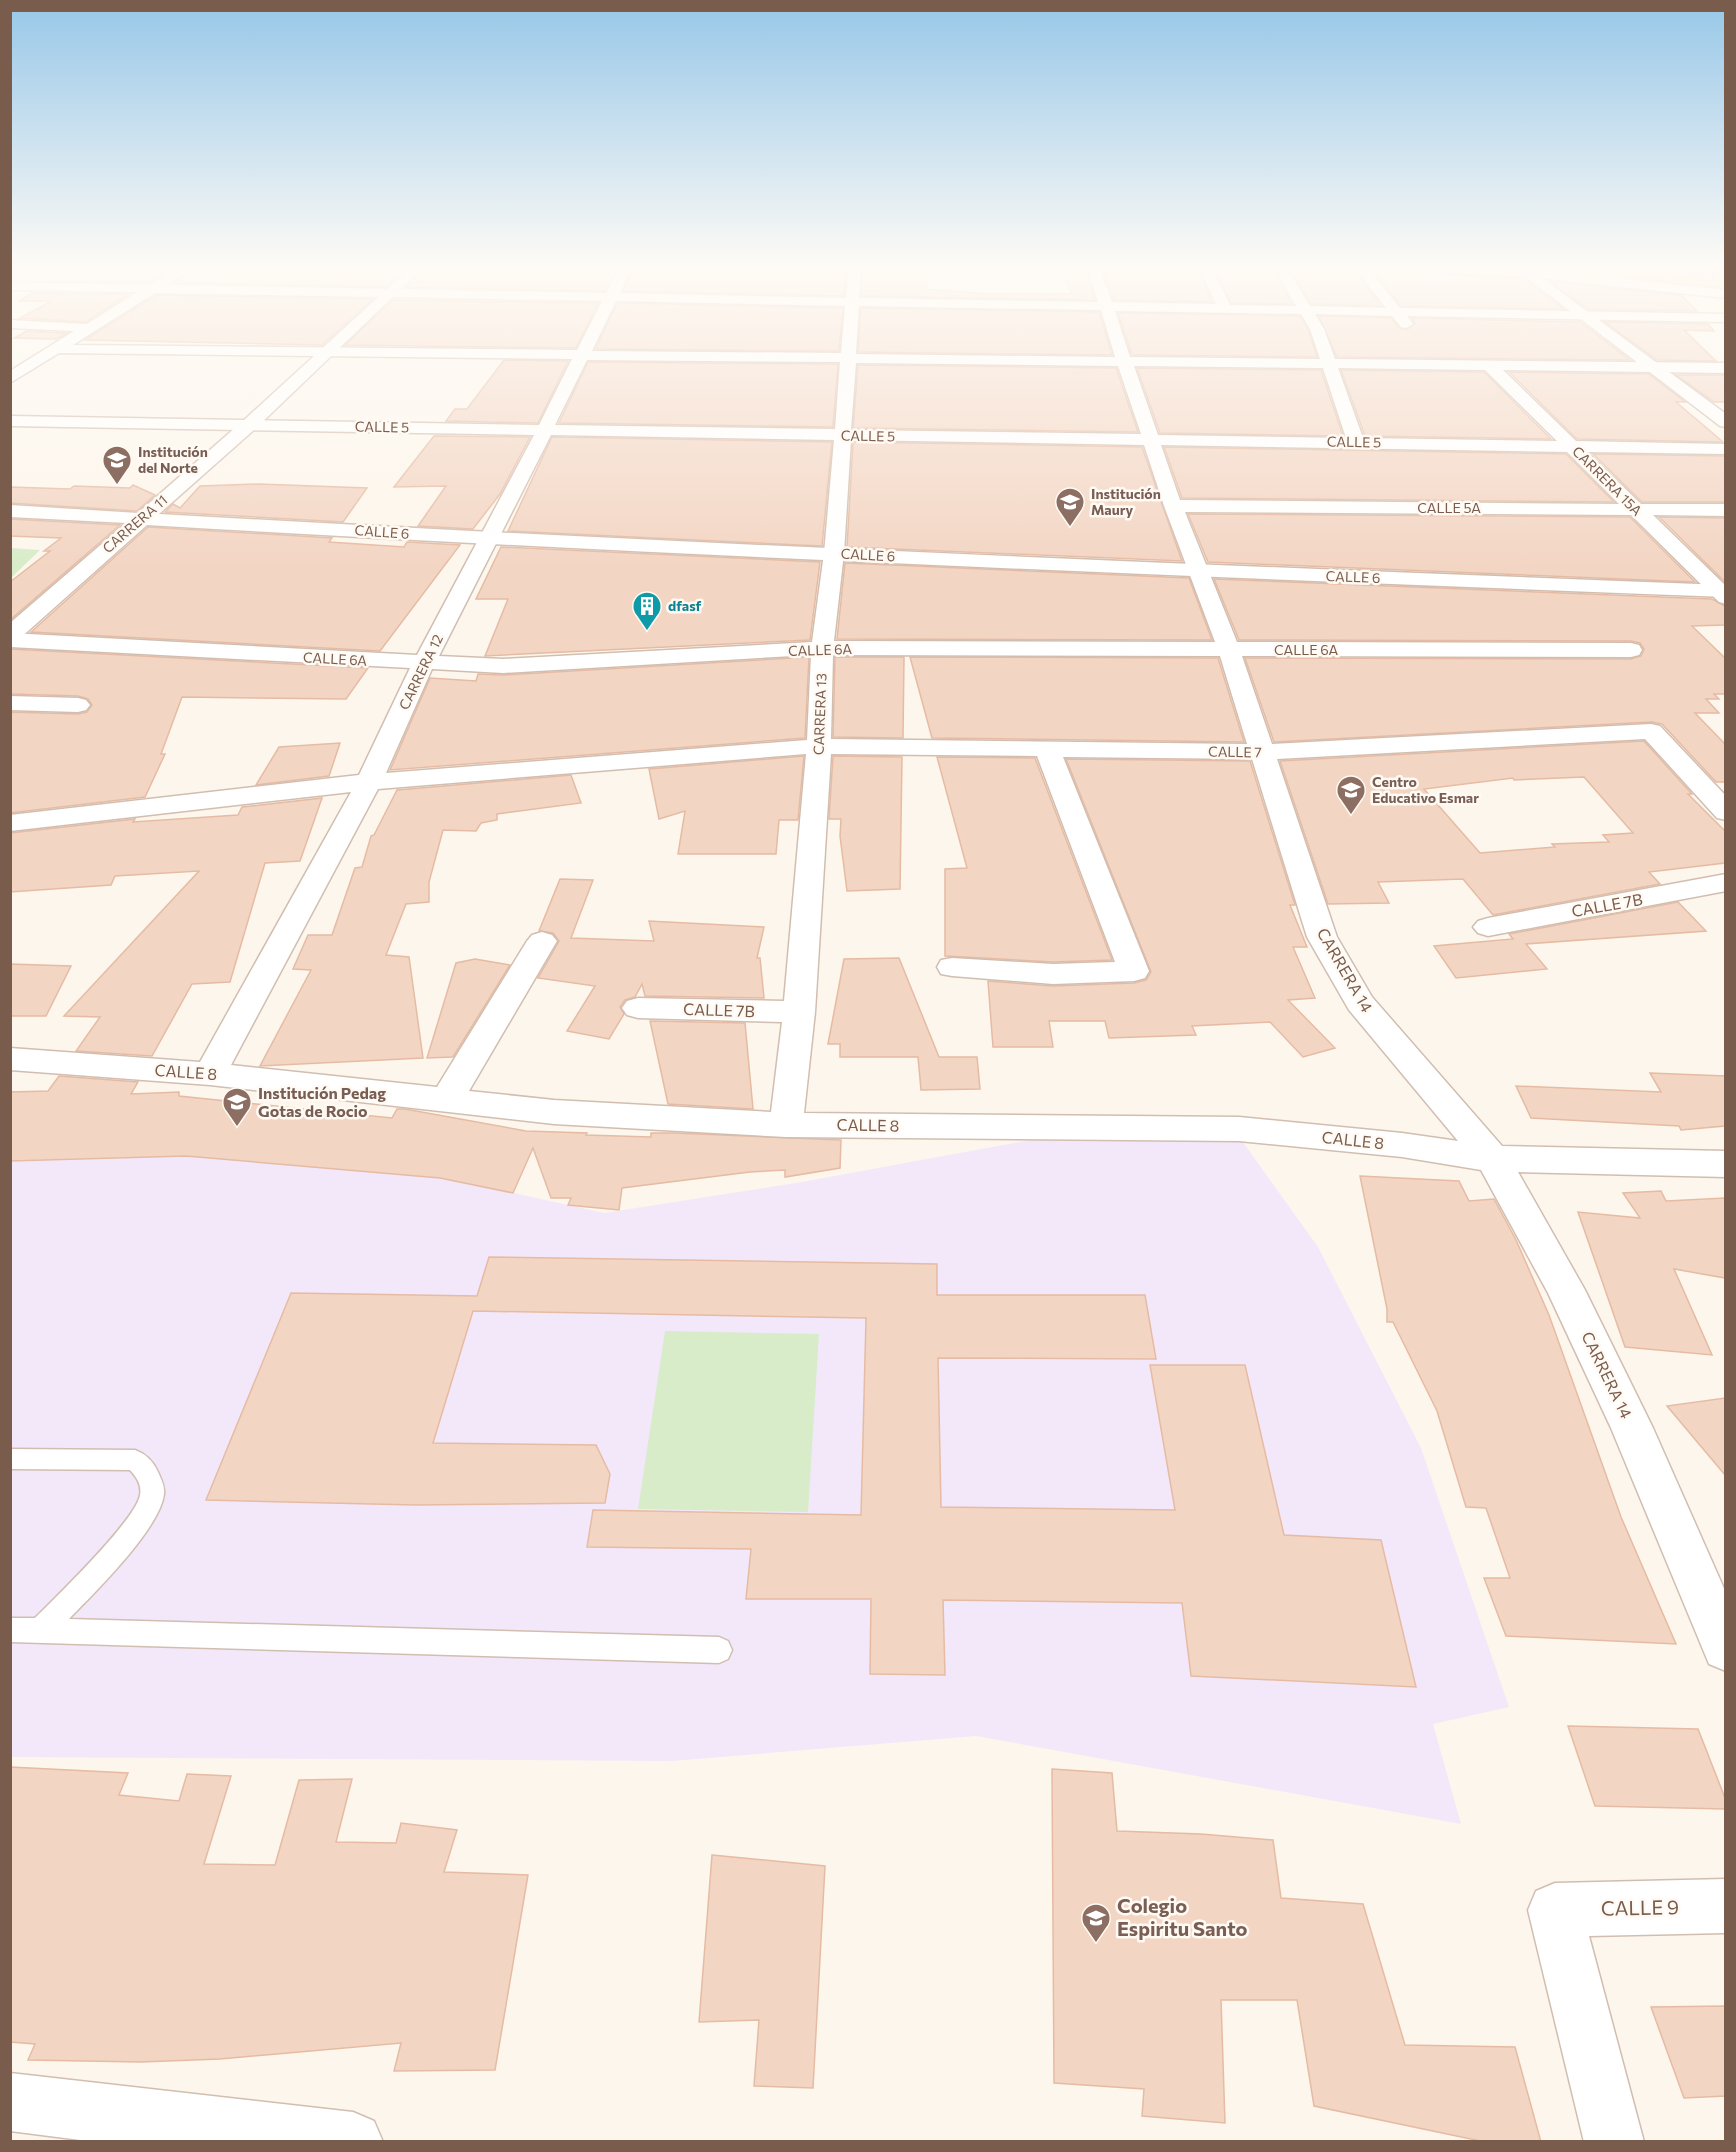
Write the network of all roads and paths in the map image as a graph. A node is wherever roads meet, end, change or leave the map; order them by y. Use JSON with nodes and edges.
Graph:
{"nodes":[{"id":1,"x":28,"y":367,"type":"edge"},
{"id":2,"x":311,"y":367,"type":"edge"},
{"id":3,"x":577,"y":367,"type":"edge"},
{"id":4,"x":848,"y":367,"type":"edge"},
{"id":5,"x":1125,"y":367,"type":"edge"},
{"id":6,"x":1330,"y":367,"type":"edge"},
{"id":7,"x":1492,"y":367,"type":"edge"},
{"id":8,"x":1653,"y":367,"type":"edge"},
{"id":9,"x":1668,"y":367,"type":"edge"},
{"id":10,"x":1725,"y":369,"type":"edge"},
{"id":11,"x":10,"y":378,"type":"edge"},
{"id":12,"x":10,"y":421,"type":"edge"},
{"id":13,"x":1725,"y":422,"type":"edge"},
{"id":14,"x":249,"y":425,"type":"junction"},
{"id":15,"x":545,"y":430,"type":"junction"},
{"id":16,"x":843,"y":436,"type":"junction"},
{"id":17,"x":1150,"y":441,"type":"junction"},
{"id":18,"x":1356,"y":441,"type":"junction"},
{"id":19,"x":1572,"y":446,"type":"junction"},
{"id":20,"x":1725,"y":449,"type":"edge"},
{"id":21,"x":1173,"y":506,"type":"junction"},
{"id":22,"x":1635,"y":509,"type":"junction"},
{"id":23,"x":1725,"y":510,"type":"edge"},
{"id":24,"x":10,"y":511,"type":"edge"},
{"id":25,"x":144,"y":517,"type":"junction"},
{"id":26,"x":490,"y":539,"type":"junction"},
{"id":27,"x":834,"y":553,"type":"junction"},
{"id":28,"x":1198,"y":571,"type":"junction"},
{"id":29,"x":1723,"y":593,"type":"edge"},
{"id":30,"x":10,"y":635,"type":"edge"},
{"id":31,"x":10,"y":640,"type":"edge"},
{"id":32,"x":822,"y":648,"type":"junction"},
{"id":33,"x":1229,"y":650,"type":"junction"},
{"id":34,"x":1631,"y":650,"type":"dead end"},
{"id":35,"x":423,"y":664,"type":"junction"},
{"id":36,"x":10,"y":703,"type":"edge"},
{"id":37,"x":78,"y":705,"type":"dead end"},
{"id":38,"x":819,"y":746,"type":"junction"},
{"id":39,"x":1047,"y":749,"type":"junction"},
{"id":40,"x":1264,"y":752,"type":"junction"},
{"id":41,"x":369,"y":782,"type":"junction"},
{"id":42,"x":1725,"y":812,"type":"edge"},
{"id":43,"x":10,"y":823,"type":"edge"},
{"id":44,"x":1720,"y":892,"type":"edge"},
{"id":45,"x":1488,"y":927,"type":"dead end"},
{"id":46,"x":542,"y":941,"type":"dead end"},
{"id":47,"x":952,"y":966,"type":"dead end"},
{"id":48,"x":638,"y":1008,"type":"dead end"},
{"id":49,"x":799,"y":1012,"type":"junction"},
{"id":50,"x":10,"y":1059,"type":"edge"},
{"id":51,"x":210,"y":1074,"type":"junction"},
{"id":52,"x":447,"y":1099,"type":"junction"},
{"id":53,"x":786,"y":1125,"type":"junction"},
{"id":54,"x":1493,"y":1159,"type":"junction"},
{"id":55,"x":1725,"y":1164,"type":"edge"},
{"id":56,"x":10,"y":1459,"type":"edge"},
{"id":57,"x":10,"y":1630,"type":"edge"},
{"id":58,"x":40,"y":1631,"type":"junction"},
{"id":59,"x":1725,"y":1648,"type":"edge"},
{"id":60,"x":719,"y":1650,"type":"dead end"},
{"id":61,"x":1725,"y":1906,"type":"edge"},
{"id":62,"x":10,"y":2102,"type":"edge"},
{"id":63,"x":353,"y":2142,"type":"edge"},
{"id":64,"x":1614,"y":2142,"type":"edge"}],
"edges":[{"from":1,"to":11,"type":"street"},
{"from":2,"to":14,"type":"street","name":"CARRERA 11"},
{"from":3,"to":15,"type":"street","name":"CARRERA 12"},
{"from":4,"to":16,"type":"street","name":"CARRERA 13"},
{"from":5,"to":17,"type":"street","name":"CARRERA 14"},
{"from":6,"to":18,"type":"street"},
{"from":7,"to":19,"type":"street","name":"CARRERA 15A"},
{"from":8,"to":13,"type":"street"},
{"from":9,"to":10,"type":"street"},
{"from":12,"to":14,"type":"street","name":"CALLE 5"},
{"from":14,"to":15,"type":"street","name":"CALLE 5"},
{"from":14,"to":25,"type":"street","name":"CARRERA 11"},
{"from":15,"to":16,"type":"street","name":"CALLE 5"},
{"from":15,"to":26,"type":"street","name":"CARRERA 12"},
{"from":16,"to":17,"type":"street","name":"CALLE 5"},
{"from":16,"to":27,"type":"street","name":"CARRERA 13"},
{"from":17,"to":18,"type":"street","name":"CALLE 5"},
{"from":17,"to":21,"type":"street","name":"CARRERA 14"},
{"from":18,"to":19,"type":"street","name":"CALLE 5"},
{"from":19,"to":20,"type":"street","name":"CALLE 5"},
{"from":19,"to":22,"type":"street","name":"CARRERA 15A"},
{"from":21,"to":22,"type":"street","name":"CALLE 5A"},
{"from":21,"to":28,"type":"street","name":"CARRERA 14"},
{"from":22,"to":23,"type":"street","name":"CALLE 5A"},
{"from":22,"to":29,"type":"street","name":"CARRERA 15A"},
{"from":24,"to":25,"type":"street","name":"CALLE 6"},
{"from":25,"to":26,"type":"street","name":"CALLE 6"},
{"from":25,"to":30,"type":"street","name":"CARRERA 11"},
{"from":26,"to":27,"type":"street","name":"CALLE 6"},
{"from":26,"to":35,"type":"street","name":"CARRERA 12"},
{"from":27,"to":28,"type":"street","name":"CALLE 6"},
{"from":27,"to":32,"type":"street","name":"CARRERA 13"},
{"from":28,"to":29,"type":"street","name":"CALLE 6"},
{"from":28,"to":33,"type":"street","name":"CARRERA 14"},
{"from":31,"to":35,"type":"street","name":"CALLE 6A"},
{"from":32,"to":33,"type":"street","name":"CALLE 6A"},
{"from":32,"to":35,"type":"street","name":"CALLE 6A"},
{"from":32,"to":38,"type":"street","name":"CARRERA 13"},
{"from":33,"to":34,"type":"street","name":"CALLE 6A"},
{"from":33,"to":40,"type":"street","name":"CARRERA 14"},
{"from":35,"to":41,"type":"street","name":"CARRERA 12"},
{"from":36,"to":37,"type":"street"},
{"from":38,"to":39,"type":"street","name":"CALLE 7"},
{"from":38,"to":41,"type":"street","name":"CALLE 7"},
{"from":38,"to":49,"type":"street","name":"CARRERA 13"},
{"from":39,"to":40,"type":"street","name":"CALLE 7"},
{"from":39,"to":47,"type":"street"},
{"from":40,"to":42,"type":"street","name":"CALLE 7"},
{"from":40,"to":54,"type":"street","name":"CARRERA 14"},
{"from":41,"to":43,"type":"street","name":"CALLE 7"},
{"from":41,"to":51,"type":"street","name":"CARRERA 12"},
{"from":44,"to":45,"type":"street","name":"CALLE 7B"},
{"from":46,"to":52,"type":"street"},
{"from":48,"to":49,"type":"street","name":"CALLE 7B"},
{"from":49,"to":53,"type":"street","name":"CARRERA 13"},
{"from":50,"to":51,"type":"street","name":"CALLE 8"},
{"from":51,"to":52,"type":"street","name":"CALLE 8"},
{"from":52,"to":53,"type":"street","name":"CALLE 8"},
{"from":53,"to":54,"type":"street","name":"CALLE 8"},
{"from":54,"to":55,"type":"street","name":"CALLE 8"},
{"from":54,"to":59,"type":"street","name":"CARRERA 14"},
{"from":56,"to":58,"type":"lane"},
{"from":57,"to":58,"type":"lane"},
{"from":58,"to":60,"type":"lane"},
{"from":61,"to":64,"type":"street","name":"CALLE 9"},
{"from":62,"to":63,"type":"street"}]}
